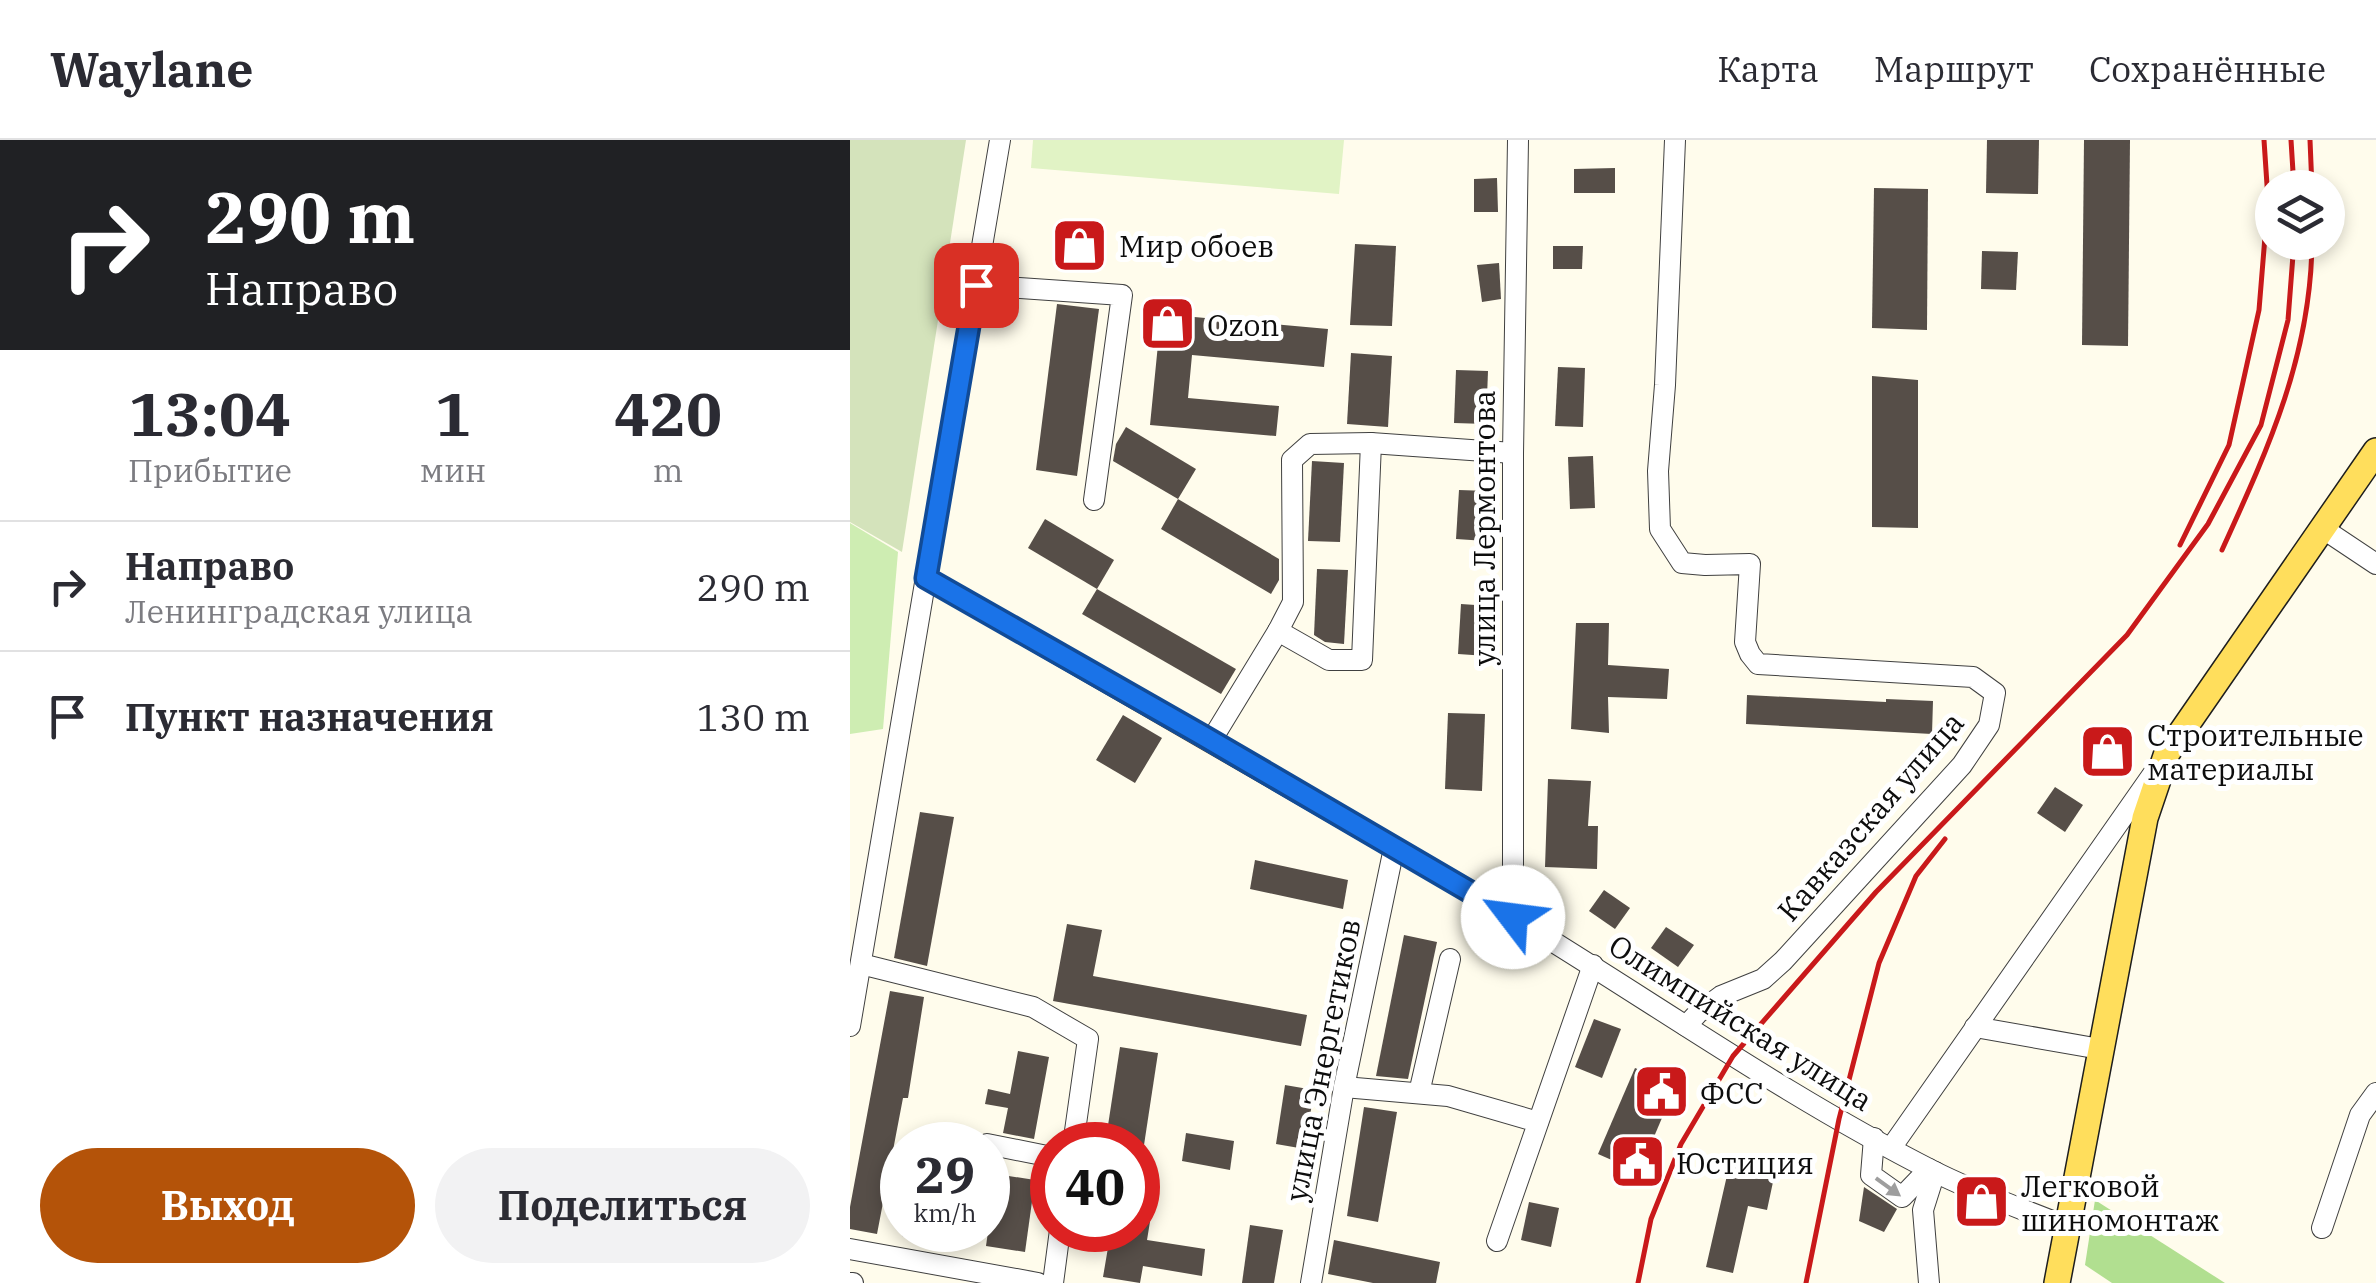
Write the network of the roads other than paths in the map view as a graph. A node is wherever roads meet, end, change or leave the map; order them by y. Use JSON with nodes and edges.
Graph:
{"nodes":[{"id":1,"x":1000,"y":140,"type":"edge"},
{"id":2,"x":1518,"y":140,"type":"edge"},
{"id":3,"x":1675,"y":140,"type":"edge"},
{"id":4,"x":976,"y":285,"type":"junction"},
{"id":5,"x":1370,"y":443,"type":"junction"},
{"id":6,"x":2376,"y":451,"type":"edge"},
{"id":7,"x":1513,"y":453,"type":"junction"},
{"id":8,"x":1094,"y":500,"type":"dead end"},
{"id":9,"x":2322,"y":528,"type":"junction"},
{"id":10,"x":2376,"y":564,"type":"edge"},
{"id":11,"x":926,"y":578,"type":"junction"},
{"id":12,"x":1278,"y":631,"type":"junction"},
{"id":13,"x":1211,"y":741,"type":"junction"},
{"id":14,"x":2167,"y":753,"type":"junction"},
{"id":15,"x":1394,"y":848,"type":"junction"},
{"id":16,"x":871,"y":901,"type":"junction"},
{"id":17,"x":850,"y":906,"type":"edge"},
{"id":18,"x":1513,"y":917,"type":"junction"},
{"id":19,"x":1450,"y":958,"type":"dead end"},
{"id":20,"x":860,"y":964,"type":"junction"},
{"id":21,"x":1593,"y":965,"type":"junction"},
{"id":22,"x":850,"y":1026,"type":"edge"},
{"id":23,"x":1686,"y":1026,"type":"junction"},
{"id":24,"x":1974,"y":1027,"type":"junction"},
{"id":25,"x":2100,"y":1049,"type":"junction"},
{"id":26,"x":1344,"y":1087,"type":"junction"},
{"id":27,"x":2376,"y":1092,"type":"edge"},
{"id":28,"x":1419,"y":1094,"type":"junction"},
{"id":29,"x":1076,"y":1122,"type":"edge"},
{"id":30,"x":1538,"y":1122,"type":"junction"},
{"id":31,"x":1882,"y":1143,"type":"junction"},
{"id":32,"x":1932,"y":1170,"type":"junction"},
{"id":33,"x":2067,"y":1227,"type":"junction"},
{"id":34,"x":2322,"y":1228,"type":"dead end"},
{"id":35,"x":1498,"y":1241,"type":"dead end"},
{"id":36,"x":850,"y":1249,"type":"edge"},
{"id":37,"x":1057,"y":1252,"type":"edge"},
{"id":38,"x":1038,"y":1283,"type":"edge"},
{"id":39,"x":1052,"y":1283,"type":"edge"},
{"id":40,"x":1311,"y":1283,"type":"edge"},
{"id":41,"x":1929,"y":1283,"type":"edge"},
{"id":42,"x":2057,"y":1283,"type":"edge"}],
"edges":[{"from":1,"to":4,"type":"street"},
{"from":2,"to":7,"type":"street","name":"улица Лермонтова"},
{"from":3,"to":23,"type":"street","name":"Кавказская улица"},
{"from":4,"to":8,"type":"street"},
{"from":4,"to":11,"type":"street"},
{"from":5,"to":7,"type":"street"},
{"from":5,"to":12,"type":"street"},
{"from":5,"to":12,"type":"street"},
{"from":6,"to":9,"type":"main road"},
{"from":7,"to":18,"type":"street","name":"улица Лермонтова"},
{"from":9,"to":10,"type":"street"},
{"from":9,"to":14,"type":"main road"},
{"from":11,"to":13,"type":"street","name":"Олимпийская улица"},
{"from":11,"to":16,"type":"street"},
{"from":12,"to":13,"type":"street"},
{"from":13,"to":15,"type":"street","name":"Олимпийская улица"},
{"from":14,"to":24,"type":"street"},
{"from":14,"to":25,"type":"main road"},
{"from":15,"to":18,"type":"street","name":"Олимпийская улица"},
{"from":15,"to":26,"type":"street","name":"улица Энергетиков"},
{"from":16,"to":17,"type":"street"},
{"from":16,"to":20,"type":"street"},
{"from":18,"to":21,"type":"street","name":"Олимпийская улица"},
{"from":19,"to":28,"type":"street"},
{"from":20,"to":22,"type":"street"},
{"from":20,"to":29,"type":"street"},
{"from":21,"to":23,"type":"street","name":"Олимпийская улица"},
{"from":21,"to":30,"type":"street"},
{"from":23,"to":31,"type":"street","name":"Олимпийская улица"},
{"from":24,"to":25,"type":"street"},
{"from":24,"to":31,"type":"street"},
{"from":25,"to":33,"type":"main road"},
{"from":26,"to":28,"type":"street"},
{"from":26,"to":40,"type":"street","name":"улица Энергетиков"},
{"from":27,"to":34,"type":"street"},
{"from":28,"to":30,"type":"street"},
{"from":30,"to":35,"type":"street"},
{"from":31,"to":32,"type":"street","name":"Олимпийская улица"},
{"from":31,"to":32,"type":"street","one_way":true},
{"from":32,"to":33,"type":"street","name":"Олимпийская улица"},
{"from":32,"to":41,"type":"street"},
{"from":33,"to":42,"type":"main road"},
{"from":36,"to":38,"type":"street"},
{"from":37,"to":39,"type":"street"}]}
